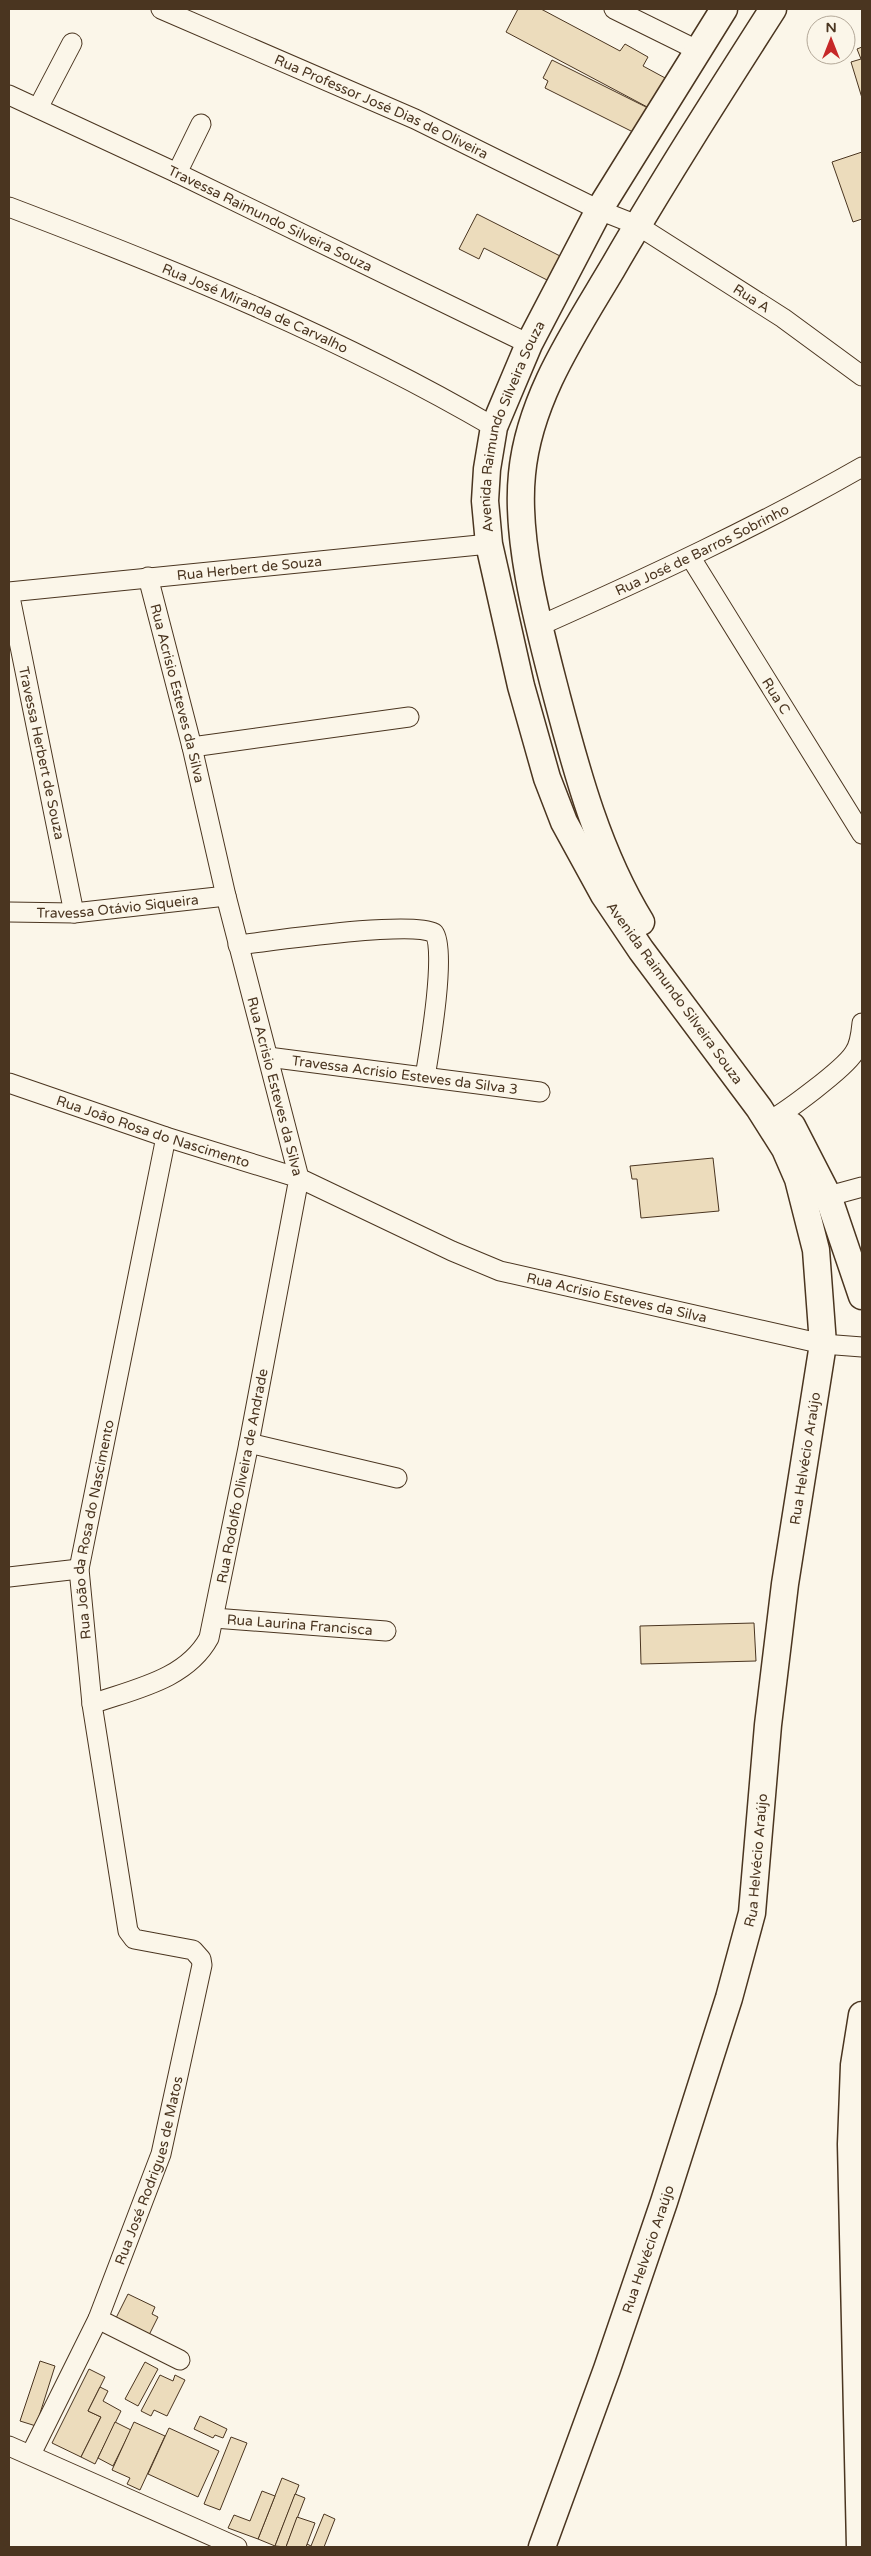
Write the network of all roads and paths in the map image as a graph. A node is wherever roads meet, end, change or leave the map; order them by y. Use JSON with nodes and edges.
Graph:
{"nodes":[{"id":1,"x":161,"y":9,"type":"edge"},
{"id":2,"x":614,"y":9,"type":"edge"},
{"id":3,"x":724,"y":9,"type":"edge"},
{"id":4,"x":773,"y":9,"type":"edge"},
{"id":5,"x":72,"y":43,"type":"dead end"},
{"id":6,"x":699,"y":50,"type":"junction"},
{"id":7,"x":9,"y":95,"type":"edge"},
{"id":8,"x":38,"y":108,"type":"junction"},
{"id":9,"x":201,"y":124,"type":"dead end"},
{"id":10,"x":177,"y":173,"type":"junction"},
{"id":11,"x":9,"y":207,"type":"edge"},
{"id":12,"x":599,"y":210,"type":"junction"},
{"id":13,"x":637,"y":225,"type":"junction"},
{"id":14,"x":529,"y":344,"type":"junction"},
{"id":15,"x":862,"y":376,"type":"edge"},
{"id":16,"x":494,"y":427,"type":"junction"},
{"id":17,"x":862,"y":468,"type":"edge"},
{"id":18,"x":489,"y":544,"type":"junction"},
{"id":19,"x":691,"y":558,"type":"junction"},
{"id":20,"x":148,"y":577,"type":"junction"},
{"id":21,"x":9,"y":592,"type":"edge"},
{"id":22,"x":538,"y":626,"type":"junction"},
{"id":23,"x":409,"y":716,"type":"dead end"},
{"id":24,"x":192,"y":747,"type":"junction"},
{"id":25,"x":862,"y":834,"type":"edge"},
{"id":26,"x":226,"y":896,"type":"junction"},
{"id":27,"x":9,"y":912,"type":"edge"},
{"id":28,"x":74,"y":913,"type":"junction"},
{"id":29,"x":238,"y":944,"type":"junction"},
{"id":30,"x":862,"y":1023,"type":"edge"},
{"id":31,"x":268,"y":1057,"type":"junction"},
{"id":32,"x":426,"y":1077,"type":"junction"},
{"id":33,"x":9,"y":1083,"type":"edge"},
{"id":34,"x":540,"y":1092,"type":"dead end"},
{"id":35,"x":777,"y":1117,"type":"junction"},
{"id":36,"x":166,"y":1137,"type":"junction"},
{"id":37,"x":785,"y":1149,"type":"joint"},
{"id":38,"x":299,"y":1178,"type":"junction"},
{"id":39,"x":862,"y":1187,"type":"edge"},
{"id":40,"x":817,"y":1200,"type":"junction"},
{"id":41,"x":862,"y":1294,"type":"edge"},
{"id":42,"x":820,"y":1301,"type":"junction"},
{"id":43,"x":822,"y":1344,"type":"junction"},
{"id":44,"x":862,"y":1347,"type":"edge"},
{"id":45,"x":249,"y":1443,"type":"junction"},
{"id":46,"x":397,"y":1478,"type":"dead end"},
{"id":47,"x":79,"y":1569,"type":"junction"},
{"id":48,"x":9,"y":1577,"type":"edge"},
{"id":49,"x":214,"y":1618,"type":"junction"},
{"id":50,"x":386,"y":1631,"type":"dead end"},
{"id":51,"x":92,"y":1704,"type":"junction"},
{"id":52,"x":128,"y":1925,"type":"joint"},
{"id":53,"x":862,"y":2016,"type":"edge"},
{"id":54,"x":857,"y":2248,"type":"edge"},
{"id":55,"x":98,"y":2319,"type":"junction"},
{"id":56,"x":180,"y":2360,"type":"dead end"},
{"id":57,"x":9,"y":2446,"type":"edge"},
{"id":58,"x":31,"y":2454,"type":"junction"},
{"id":59,"x":238,"y":2547,"type":"edge"},
{"id":60,"x":542,"y":2547,"type":"edge"},
{"id":61,"x":860,"y":2547,"type":"edge"}],
"edges":[{"from":1,"to":12,"type":"street","name":"Rua Professor José Dias de Oliveira"},
{"from":2,"to":6,"type":"street"},
{"from":3,"to":6,"type":"street","name":"Avenida Raimundo Silveira Souza"},
{"from":4,"to":13,"type":"street","name":"Avenida Raimundo Silveira Souza"},
{"from":5,"to":8,"type":"street"},
{"from":6,"to":12,"type":"street","name":"Avenida Raimundo Silveira Souza"},
{"from":7,"to":8,"type":"street","name":"Travessa Raimundo Silveira Souza"},
{"from":8,"to":10,"type":"street","name":"Travessa Raimundo Silveira Souza"},
{"from":9,"to":10,"type":"street"},
{"from":10,"to":14,"type":"street","name":"Travessa Raimundo Silveira Souza"},
{"from":11,"to":16,"type":"street","name":"Rua José Miranda de Carvalho"},
{"from":12,"to":13,"type":"street","name":"Rua Professor José Dias de Oliveira"},
{"from":12,"to":14,"type":"street","name":"Avenida Raimundo Silveira Souza"},
{"from":13,"to":15,"type":"street","name":"Rua A"},
{"from":13,"to":22,"type":"street","name":"Avenida Raimundo Silveira Souza"},
{"from":14,"to":16,"type":"street","name":"Avenida Raimundo Silveira Souza"},
{"from":16,"to":18,"type":"street","name":"Avenida Raimundo Silveira Souza"},
{"from":17,"to":19,"type":"street","name":"Rua José de Barros Sobrinho"},
{"from":18,"to":20,"type":"street","name":"Rua Herbert de Souza"},
{"from":18,"to":35,"type":"street","name":"Avenida Raimundo Silveira Souza"},
{"from":19,"to":22,"type":"street","name":"Rua José de Barros Sobrinho"},
{"from":19,"to":25,"type":"street","name":"Rua C"},
{"from":20,"to":21,"type":"street","name":"Rua Herbert de Souza"},
{"from":20,"to":24,"type":"street","name":"Rua Acrisio Esteves da Silva"},
{"from":21,"to":28,"type":"street","name":"Travessa Herbert de Souza"},
{"from":22,"to":35,"type":"street","name":"Avenida Raimundo Silveira Souza"},
{"from":23,"to":24,"type":"street"},
{"from":24,"to":26,"type":"street","name":"Rua Acrisio Esteves da Silva"},
{"from":26,"to":28,"type":"street","name":"Travessa Otávio Siqueira"},
{"from":26,"to":29,"type":"street","name":"Rua Acrisio Esteves da Silva"},
{"from":27,"to":28,"type":"street","name":"Travessa Otávio Siqueira"},
{"from":29,"to":31,"type":"street","name":"Rua Acrisio Esteves da Silva"},
{"from":29,"to":32,"type":"street"},
{"from":30,"to":35,"type":"street"},
{"from":31,"to":32,"type":"street","name":"Travessa Acrisio Esteves da Silva 3"},
{"from":31,"to":38,"type":"street","name":"Rua Acrisio Esteves da Silva"},
{"from":32,"to":34,"type":"street","name":"Travessa Acrisio Esteves da Silva 3"},
{"from":33,"to":36,"type":"street","name":"Rua João Rosa do Nascimento"},
{"from":35,"to":37,"type":"street","name":"Avenida Raimundo Silveira Souza"},
{"from":35,"to":40,"type":"street","name":"Avenida Raimundo Silveira Souza"},
{"from":36,"to":38,"type":"street","name":"Rua João Rosa do Nascimento"},
{"from":36,"to":47,"type":"street","name":"Rua João da Rosa do Nascimento"},
{"from":37,"to":40,"type":"street","name":"Rua Helvécio Araújo"},
{"from":38,"to":43,"type":"street","name":"Rua Acrisio Esteves da Silva"},
{"from":38,"to":45,"type":"street","name":"Rua Rodolfo Oliveira de Andrade"},
{"from":39,"to":40,"type":"street"},
{"from":40,"to":41,"type":"street","name":"Avenida Raimundo Silveira Souza"},
{"from":40,"to":42,"type":"street","name":"Rua Helvécio Araújo"},
{"from":41,"to":42,"type":"street"},
{"from":42,"to":43,"type":"street","name":"Rua Helvécio Araújo"},
{"from":43,"to":44,"type":"street","name":"Rua Acrisio Esteves da Silva"},
{"from":43,"to":60,"type":"street","name":"Rua Helvécio Araújo"},
{"from":45,"to":46,"type":"street"},
{"from":45,"to":49,"type":"street","name":"Rua Rodolfo Oliveira de Andrade"},
{"from":47,"to":48,"type":"street"},
{"from":47,"to":51,"type":"street","name":"Rua João da Rosa do Nascimento"},
{"from":49,"to":50,"type":"street","name":"Rua Laurina Francisca"},
{"from":49,"to":51,"type":"street","name":"Rua Rodolfo Oliveira de Andrade"},
{"from":51,"to":52,"type":"street","name":"Rua João da Rosa do Nascimento"},
{"from":52,"to":55,"type":"street","name":"Rua José Rodrigues de Matos"},
{"from":53,"to":54,"type":"street"},
{"from":54,"to":61,"type":"street"},
{"from":55,"to":56,"type":"street"},
{"from":55,"to":58,"type":"street","name":"Rua José Rodrigues de Matos"},
{"from":57,"to":58,"type":"street"},
{"from":58,"to":59,"type":"street"}]}
